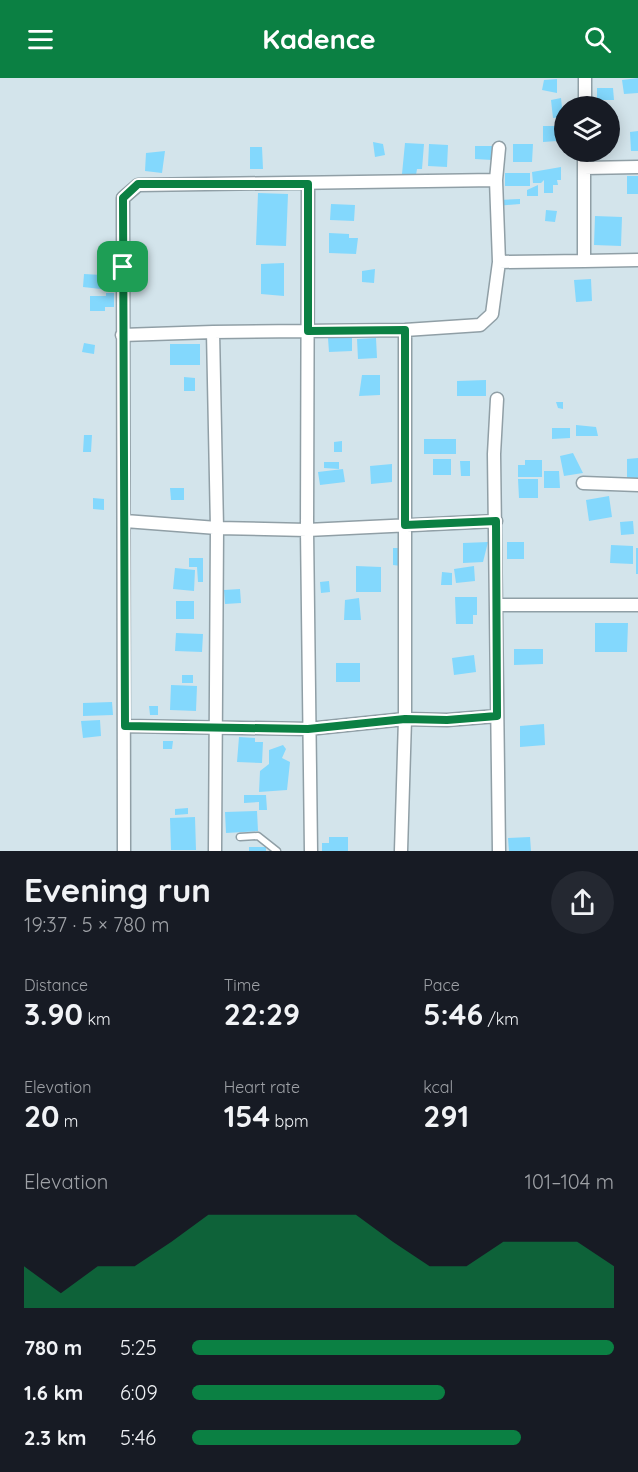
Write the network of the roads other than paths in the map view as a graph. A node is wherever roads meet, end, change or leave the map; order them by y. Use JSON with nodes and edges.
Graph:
{"nodes":[{"id":1,"x":585,"y":78,"type":"edge"},
{"id":2,"x":585,"y":96,"type":"edge"},
{"id":3,"x":499,"y":148,"type":"dead end"},
{"id":4,"x":584,"y":162,"type":"edge"},
{"id":5,"x":638,"y":167,"type":"edge"},
{"id":6,"x":584,"y":168,"type":"junction"},
{"id":7,"x":496,"y":180,"type":"junction"},
{"id":8,"x":308,"y":184,"type":"junction"},
{"id":9,"x":638,"y":260,"type":"edge"},
{"id":10,"x":584,"y":261,"type":"junction"},
{"id":11,"x":498,"y":262,"type":"junction"},
{"id":12,"x":405,"y":330,"type":"junction"},
{"id":13,"x":308,"y":331,"type":"junction"},
{"id":14,"x":213,"y":332,"type":"junction"},
{"id":15,"x":122,"y":335,"type":"junction"},
{"id":16,"x":497,"y":399,"type":"dead end"},
{"id":17,"x":583,"y":483,"type":"dead end"},
{"id":18,"x":638,"y":485,"type":"edge"},
{"id":19,"x":125,"y":521,"type":"junction"},
{"id":20,"x":496,"y":521,"type":"junction"},
{"id":21,"x":405,"y":525,"type":"junction"},
{"id":22,"x":217,"y":528,"type":"junction"},
{"id":23,"x":307,"y":530,"type":"junction"},
{"id":24,"x":498,"y":605,"type":"junction"},
{"id":25,"x":638,"y":605,"type":"edge"},
{"id":26,"x":497,"y":716,"type":"junction"},
{"id":27,"x":405,"y":719,"type":"junction"},
{"id":28,"x":125,"y":726,"type":"junction"},
{"id":29,"x":214,"y":727,"type":"junction"},
{"id":30,"x":308,"y":729,"type":"junction"},
{"id":31,"x":240,"y":837,"type":"dead end"},
{"id":32,"x":124,"y":851,"type":"edge"},
{"id":33,"x":215,"y":851,"type":"edge"},
{"id":34,"x":277,"y":851,"type":"edge"},
{"id":35,"x":311,"y":851,"type":"edge"},
{"id":36,"x":401,"y":851,"type":"edge"},
{"id":37,"x":500,"y":851,"type":"edge"}],
"edges":[{"from":1,"to":2,"type":"street"},
{"from":3,"to":7,"type":"street"},
{"from":4,"to":6,"type":"street"},
{"from":5,"to":6,"type":"street"},
{"from":6,"to":10,"type":"street"},
{"from":7,"to":8,"type":"street"},
{"from":7,"to":11,"type":"street"},
{"from":8,"to":13,"type":"street"},
{"from":8,"to":15,"type":"street"},
{"from":9,"to":10,"type":"street"},
{"from":10,"to":11,"type":"street"},
{"from":11,"to":12,"type":"street"},
{"from":12,"to":13,"type":"street"},
{"from":12,"to":21,"type":"street"},
{"from":13,"to":14,"type":"street"},
{"from":13,"to":23,"type":"street"},
{"from":14,"to":15,"type":"street"},
{"from":14,"to":22,"type":"street"},
{"from":15,"to":19,"type":"street"},
{"from":16,"to":20,"type":"street"},
{"from":17,"to":18,"type":"street"},
{"from":19,"to":22,"type":"street"},
{"from":19,"to":28,"type":"street"},
{"from":20,"to":21,"type":"street"},
{"from":20,"to":24,"type":"street"},
{"from":21,"to":23,"type":"street"},
{"from":21,"to":27,"type":"street"},
{"from":22,"to":23,"type":"street"},
{"from":22,"to":29,"type":"street"},
{"from":23,"to":30,"type":"street"},
{"from":24,"to":25,"type":"street"},
{"from":24,"to":26,"type":"street"},
{"from":26,"to":27,"type":"street"},
{"from":26,"to":37,"type":"street"},
{"from":27,"to":30,"type":"street"},
{"from":27,"to":36,"type":"street"},
{"from":28,"to":29,"type":"street"},
{"from":28,"to":32,"type":"street"},
{"from":29,"to":30,"type":"street"},
{"from":29,"to":33,"type":"street"},
{"from":30,"to":35,"type":"street"},
{"from":31,"to":34,"type":"lane"}]}
